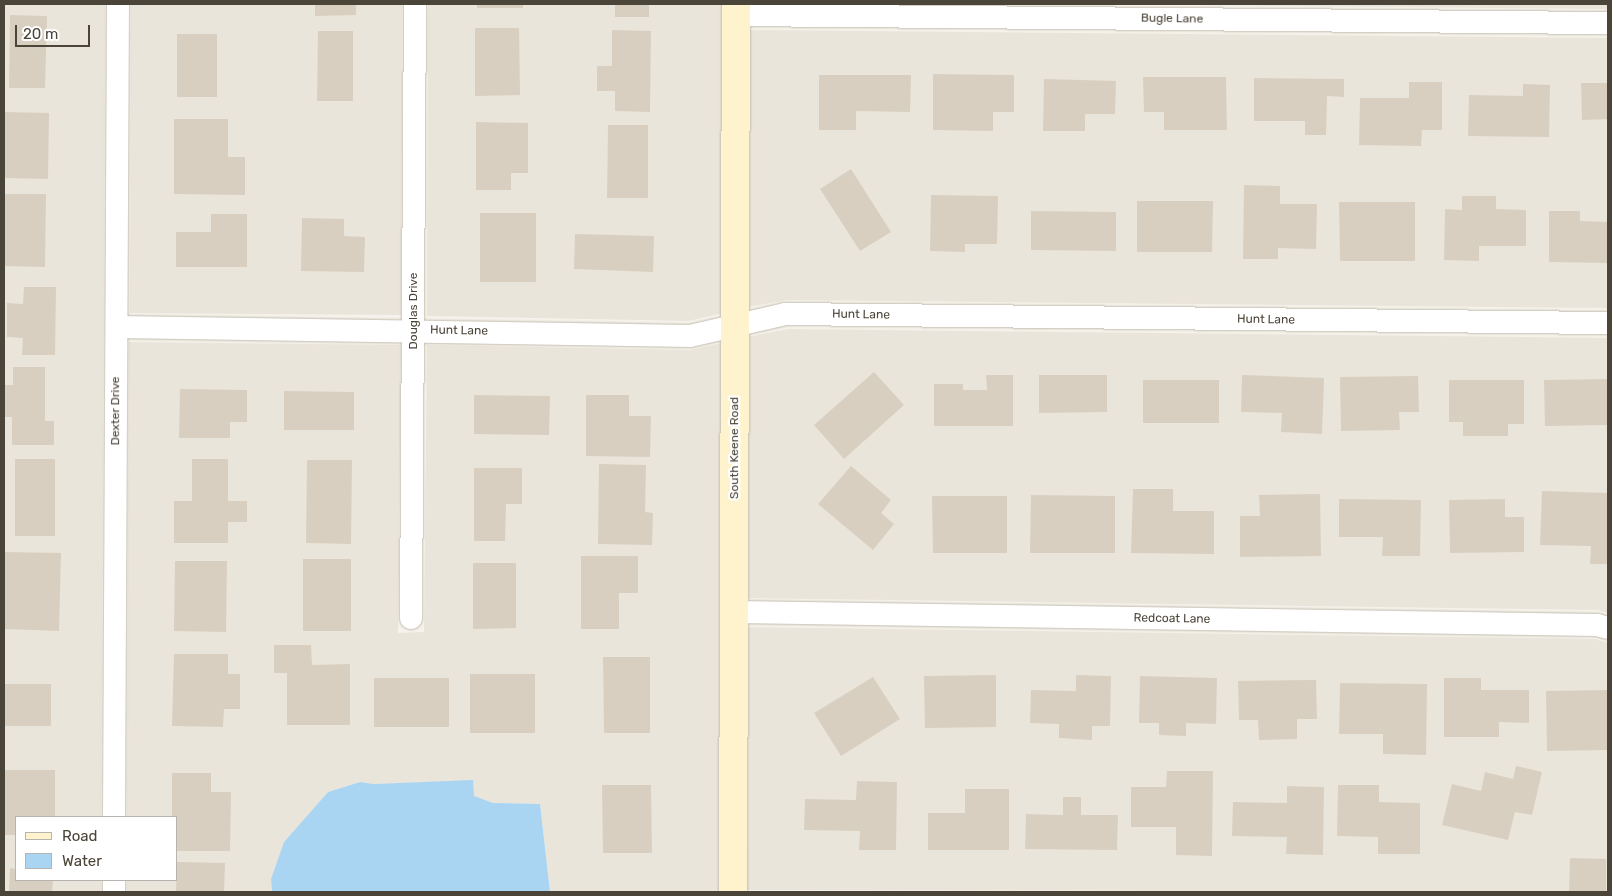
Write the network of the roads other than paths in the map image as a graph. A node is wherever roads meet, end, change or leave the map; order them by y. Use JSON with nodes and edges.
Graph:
{"nodes":[{"id":1,"x":118,"y":4,"type":"edge"},
{"id":2,"x":415,"y":4,"type":"edge"},
{"id":3,"x":736,"y":9,"type":"edge"},
{"id":4,"x":1608,"y":23,"type":"edge"},
{"id":5,"x":1608,"y":323,"type":"edge"},
{"id":6,"x":735,"y":325,"type":"junction"},
{"id":7,"x":117,"y":327,"type":"junction"},
{"id":8,"x":414,"y":330,"type":"junction"},
{"id":9,"x":735,"y":612,"type":"junction"},
{"id":10,"x":411,"y":618,"type":"dead end"},
{"id":11,"x":1608,"y":628,"type":"edge"},
{"id":12,"x":114,"y":816,"type":"edge"},
{"id":13,"x":733,"y":892,"type":"edge"}],
"edges":[{"from":1,"to":7,"type":"street","name":"Dexter Drive"},
{"from":2,"to":8,"type":"street","name":"Douglas Drive"},
{"from":3,"to":4,"type":"street","name":"Bugle Lane"},
{"from":3,"to":6,"type":"main road","name":"South Keene Road"},
{"from":5,"to":6,"type":"street","name":"Hunt Lane"},
{"from":6,"to":8,"type":"street","name":"Hunt Lane"},
{"from":6,"to":9,"type":"main road","name":"South Keene Road"},
{"from":7,"to":8,"type":"street","name":"Hunt Lane"},
{"from":7,"to":12,"type":"street","name":"Dexter Drive"},
{"from":8,"to":10,"type":"street","name":"Douglas Drive"},
{"from":9,"to":11,"type":"street","name":"Redcoat Lane"},
{"from":9,"to":13,"type":"main road","name":"South Keene Road"}]}
